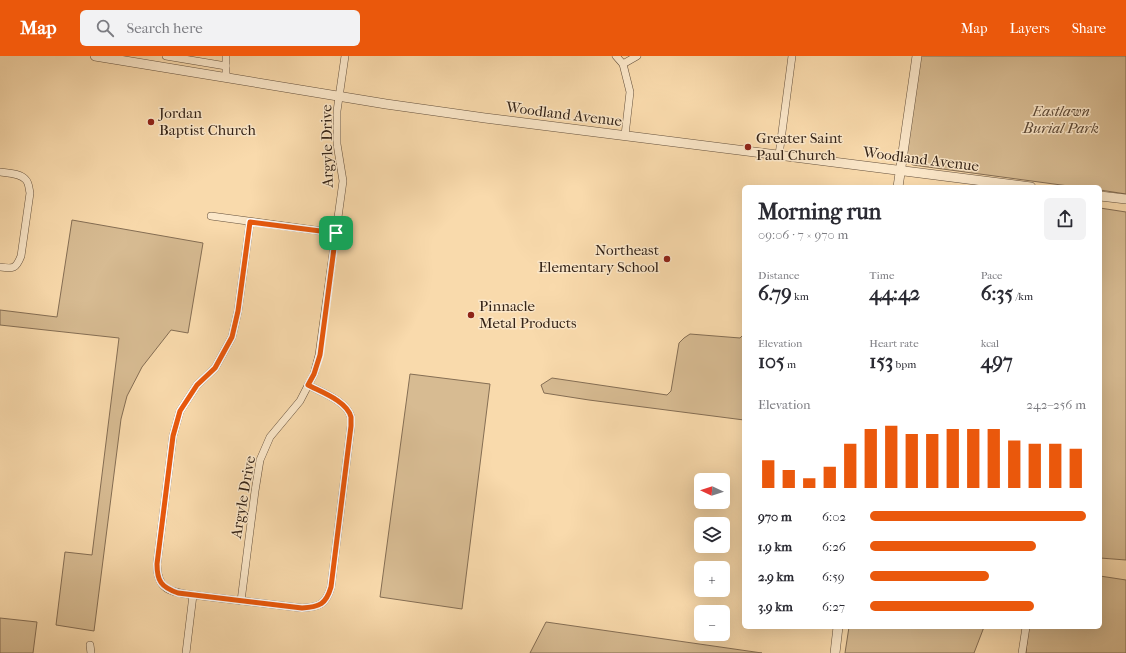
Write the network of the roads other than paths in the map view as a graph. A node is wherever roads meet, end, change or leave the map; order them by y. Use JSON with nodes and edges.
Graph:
{"nodes":[{"id":1,"x":95,"y":56,"type":"edge"},
{"id":2,"x":166,"y":56,"type":"edge"},
{"id":3,"x":226,"y":56,"type":"edge"},
{"id":4,"x":345,"y":56,"type":"edge"},
{"id":5,"x":616,"y":56,"type":"edge"},
{"id":6,"x":637,"y":56,"type":"edge"},
{"id":7,"x":792,"y":56,"type":"edge"},
{"id":8,"x":917,"y":56,"type":"edge"},
{"id":9,"x":623,"y":64,"type":"junction"},
{"id":10,"x":226,"y":66,"type":"junction"},
{"id":11,"x":226,"y":77,"type":"junction"},
{"id":12,"x":339,"y":96,"type":"junction"},
{"id":13,"x":625,"y":135,"type":"junction"},
{"id":14,"x":779,"y":155,"type":"junction"},
{"id":15,"x":901,"y":170,"type":"junction"},
{"id":16,"x":0,"y":172,"type":"edge"},
{"id":17,"x":898,"y":185,"type":"edge"},
{"id":18,"x":1017,"y":185,"type":"edge"},
{"id":19,"x":1102,"y":196,"type":"edge"},
{"id":20,"x":1126,"y":199,"type":"edge"},
{"id":21,"x":211,"y":216,"type":"dead end"},
{"id":22,"x":250,"y":222,"type":"junction"},
{"id":23,"x":336,"y":233,"type":"junction"},
{"id":24,"x":0,"y":267,"type":"edge"},
{"id":25,"x":308,"y":385,"type":"junction"},
{"id":26,"x":193,"y":595,"type":"junction"},
{"id":27,"x":241,"y":601,"type":"junction"},
{"id":28,"x":838,"y":629,"type":"edge"},
{"id":29,"x":1026,"y":629,"type":"edge"},
{"id":30,"x":90,"y":645,"type":"dead end"},
{"id":31,"x":91,"y":653,"type":"edge"},
{"id":32,"x":186,"y":653,"type":"edge"},
{"id":33,"x":834,"y":653,"type":"edge"},
{"id":34,"x":1022,"y":653,"type":"edge"}],
"edges":[{"from":1,"to":11,"type":"street","name":"Woodland Avenue"},
{"from":2,"to":10,"type":"street"},
{"from":3,"to":10,"type":"street"},
{"from":4,"to":12,"type":"street","name":"Argyle Drive"},
{"from":5,"to":9,"type":"street"},
{"from":6,"to":9,"type":"street"},
{"from":7,"to":14,"type":"street"},
{"from":8,"to":15,"type":"street"},
{"from":9,"to":13,"type":"street"},
{"from":10,"to":11,"type":"street"},
{"from":11,"to":12,"type":"street","name":"Woodland Avenue"},
{"from":12,"to":13,"type":"street","name":"Woodland Avenue"},
{"from":12,"to":23,"type":"street","name":"Argyle Drive"},
{"from":13,"to":14,"type":"street","name":"Woodland Avenue"},
{"from":14,"to":15,"type":"street","name":"Woodland Avenue"},
{"from":15,"to":17,"type":"street"},
{"from":15,"to":18,"type":"street","name":"Woodland Avenue"},
{"from":16,"to":24,"type":"street"},
{"from":19,"to":20,"type":"street"},
{"from":21,"to":22,"type":"street"},
{"from":22,"to":23,"type":"street"},
{"from":22,"to":26,"type":"street"},
{"from":23,"to":25,"type":"street","name":"Argyle Drive"},
{"from":25,"to":27,"type":"street","name":"Argyle Drive"},
{"from":25,"to":27,"type":"street"},
{"from":26,"to":27,"type":"street"},
{"from":26,"to":32,"type":"street"},
{"from":28,"to":33,"type":"street"},
{"from":29,"to":34,"type":"street"},
{"from":30,"to":31,"type":"street"}]}
